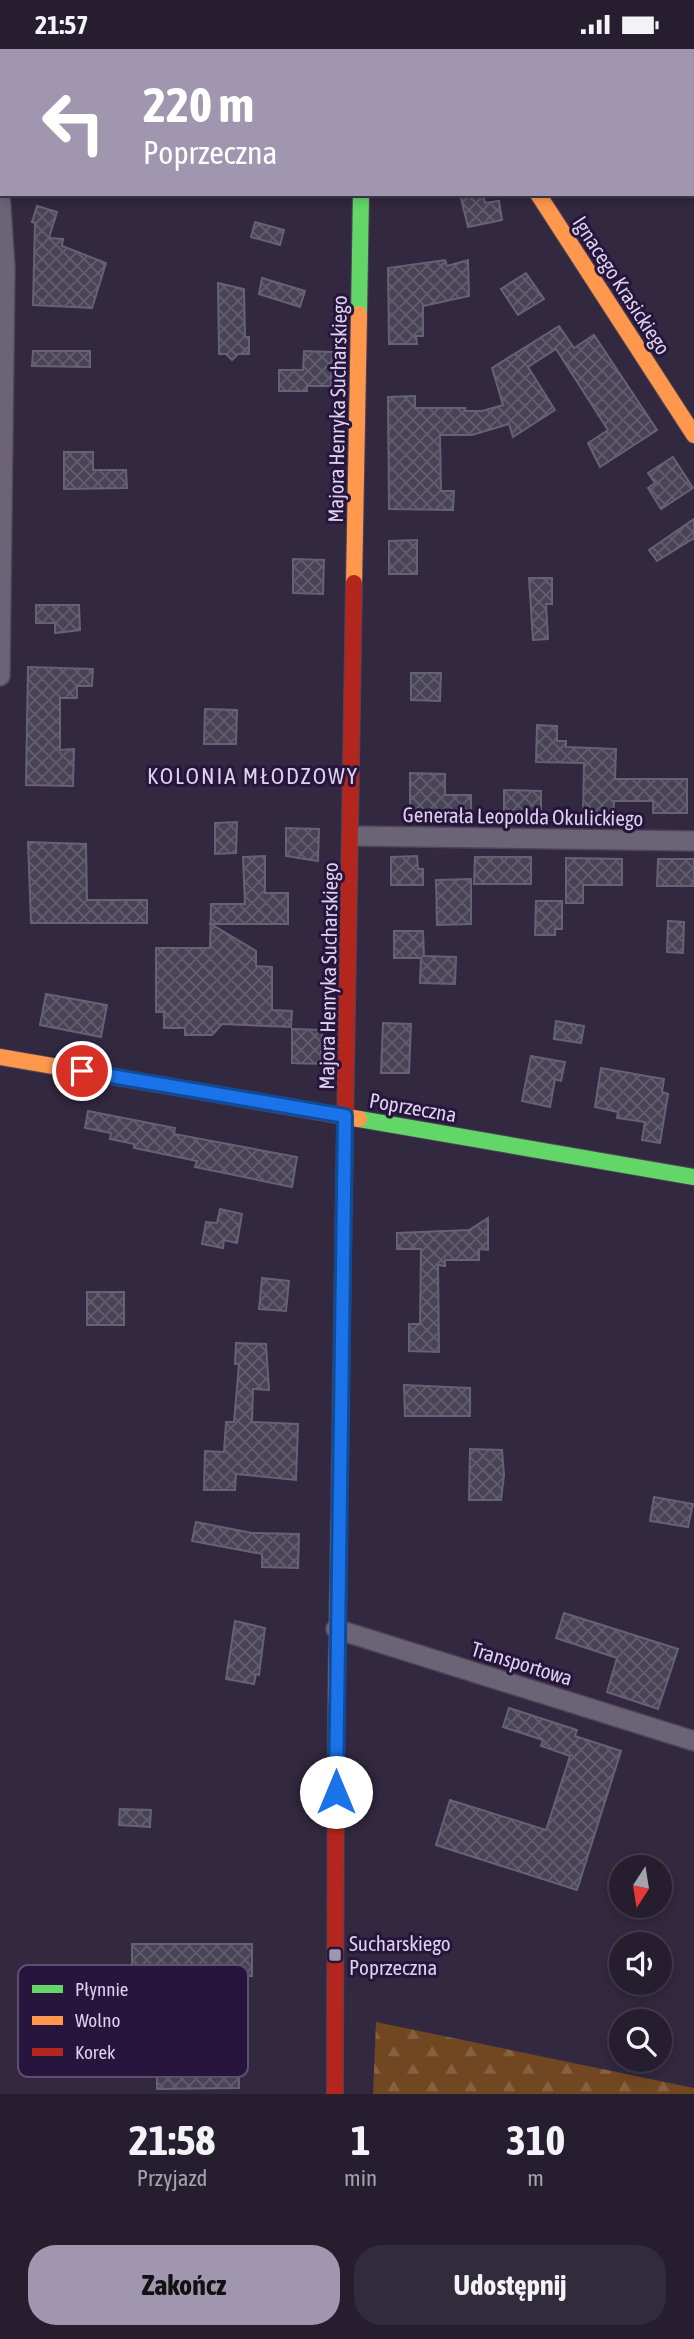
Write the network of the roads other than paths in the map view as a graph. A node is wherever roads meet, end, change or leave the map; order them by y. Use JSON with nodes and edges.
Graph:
{"nodes":[{"id":1,"x":0,"y":196,"type":"edge"},
{"id":2,"x":361,"y":196,"type":"edge"},
{"id":3,"x":539,"y":196,"type":"edge"},
{"id":4,"x":694,"y":435,"type":"edge"},
{"id":5,"x":0,"y":676,"type":"edge"},
{"id":6,"x":352,"y":836,"type":"junction"},
{"id":7,"x":694,"y":841,"type":"edge"},
{"id":8,"x":0,"y":1057,"type":"edge"},
{"id":9,"x":345,"y":1116,"type":"junction"},
{"id":10,"x":694,"y":1177,"type":"edge"},
{"id":11,"x":336,"y":1629,"type":"junction"},
{"id":12,"x":694,"y":1741,"type":"edge"},
{"id":13,"x":335,"y":2094,"type":"edge"}],
"edges":[{"from":1,"to":5,"type":"street"},
{"from":2,"to":6,"type":"street","name":"Majora Henryka Sucharskiego"},
{"from":3,"to":4,"type":"street","name":"Ignacego Krasickiego"},
{"from":6,"to":7,"type":"street","name":"Generała Leopolda Okulickiego"},
{"from":6,"to":9,"type":"street","name":"Majora Henryka Sucharskiego"},
{"from":8,"to":9,"type":"street","name":"Poprzeczna"},
{"from":9,"to":10,"type":"street","name":"Poprzeczna"},
{"from":9,"to":11,"type":"street","name":"Majora Henryka Sucharskiego"},
{"from":11,"to":12,"type":"street","name":"Transportowa"},
{"from":11,"to":13,"type":"street","name":"Majora Henryka Sucharskiego"}]}
